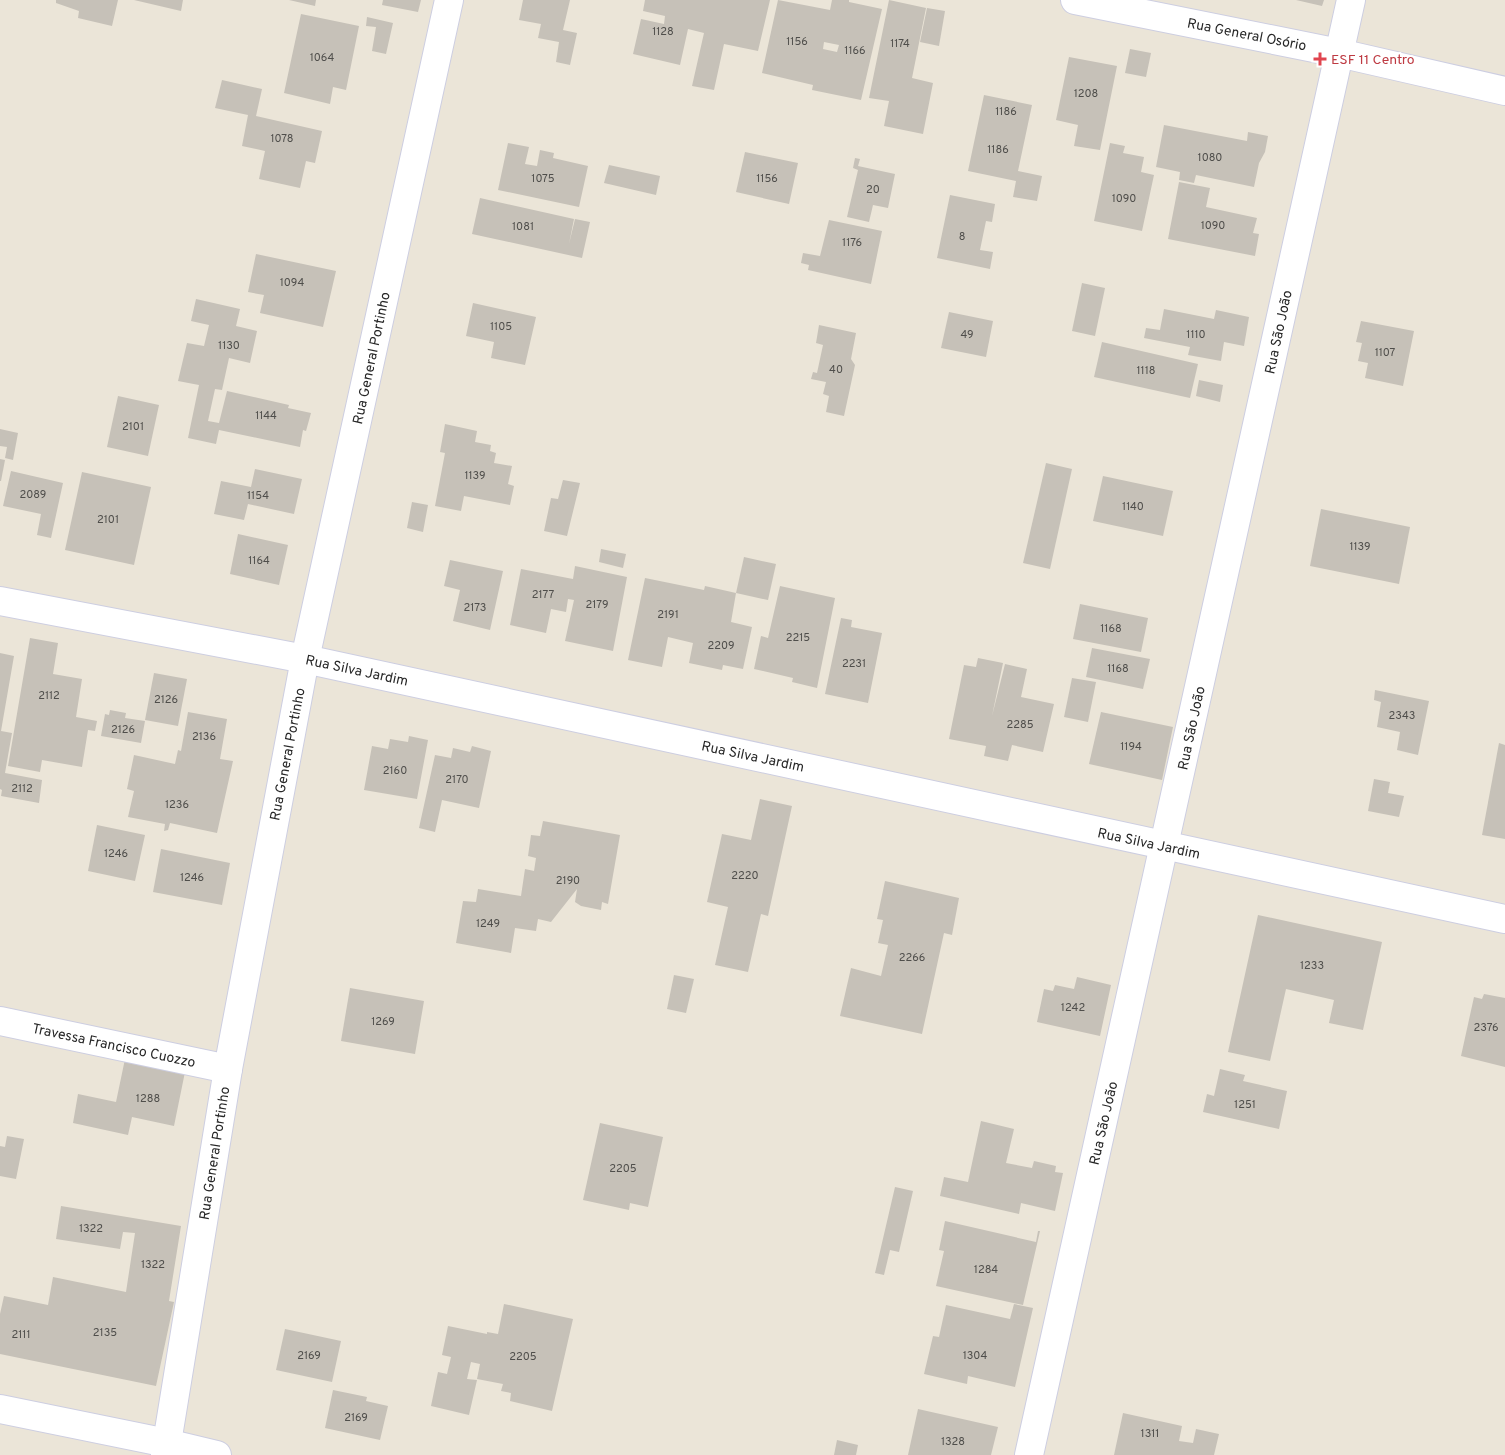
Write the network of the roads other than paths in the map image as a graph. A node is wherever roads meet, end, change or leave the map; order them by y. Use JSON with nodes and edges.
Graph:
{"nodes":[{"id":1,"x":448,"y":0,"type":"edge"},
{"id":2,"x":1075,"y":0,"type":"edge"},
{"id":3,"x":1351,"y":0,"type":"edge"},
{"id":4,"x":1339,"y":53,"type":"junction"},
{"id":5,"x":1505,"y":91,"type":"edge"},
{"id":6,"x":0,"y":600,"type":"edge"},
{"id":7,"x":305,"y":659,"type":"junction"},
{"id":8,"x":1164,"y":846,"type":"junction"},
{"id":9,"x":1505,"y":919,"type":"edge"},
{"id":10,"x":0,"y":1021,"type":"edge"},
{"id":11,"x":228,"y":1069,"type":"junction"},
{"id":12,"x":0,"y":1409,"type":"edge"},
{"id":13,"x":166,"y":1449,"type":"edge"},
{"id":14,"x":217,"y":1455,"type":"edge"},
{"id":15,"x":1029,"y":1455,"type":"edge"}],
"edges":[{"from":1,"to":7,"type":"street","name":"Rua General Portinho"},
{"from":2,"to":4,"type":"street","name":"Rua General Osório"},
{"from":3,"to":4,"type":"street","name":"Rua São João"},
{"from":4,"to":5,"type":"street","name":"Rua General Osório"},
{"from":4,"to":8,"type":"street","name":"Rua São João"},
{"from":6,"to":7,"type":"street","name":"Rua Silva Jardim"},
{"from":7,"to":8,"type":"street","name":"Rua Silva Jardim"},
{"from":7,"to":11,"type":"street","name":"Rua General Portinho"},
{"from":8,"to":9,"type":"street","name":"Rua Silva Jardim"},
{"from":8,"to":15,"type":"street","name":"Rua São João"},
{"from":10,"to":11,"type":"street","name":"Travessa Francisco Cuozzo"},
{"from":11,"to":13,"type":"street","name":"Rua General Portinho"},
{"from":12,"to":13,"type":"street"},
{"from":13,"to":14,"type":"street"}]}
